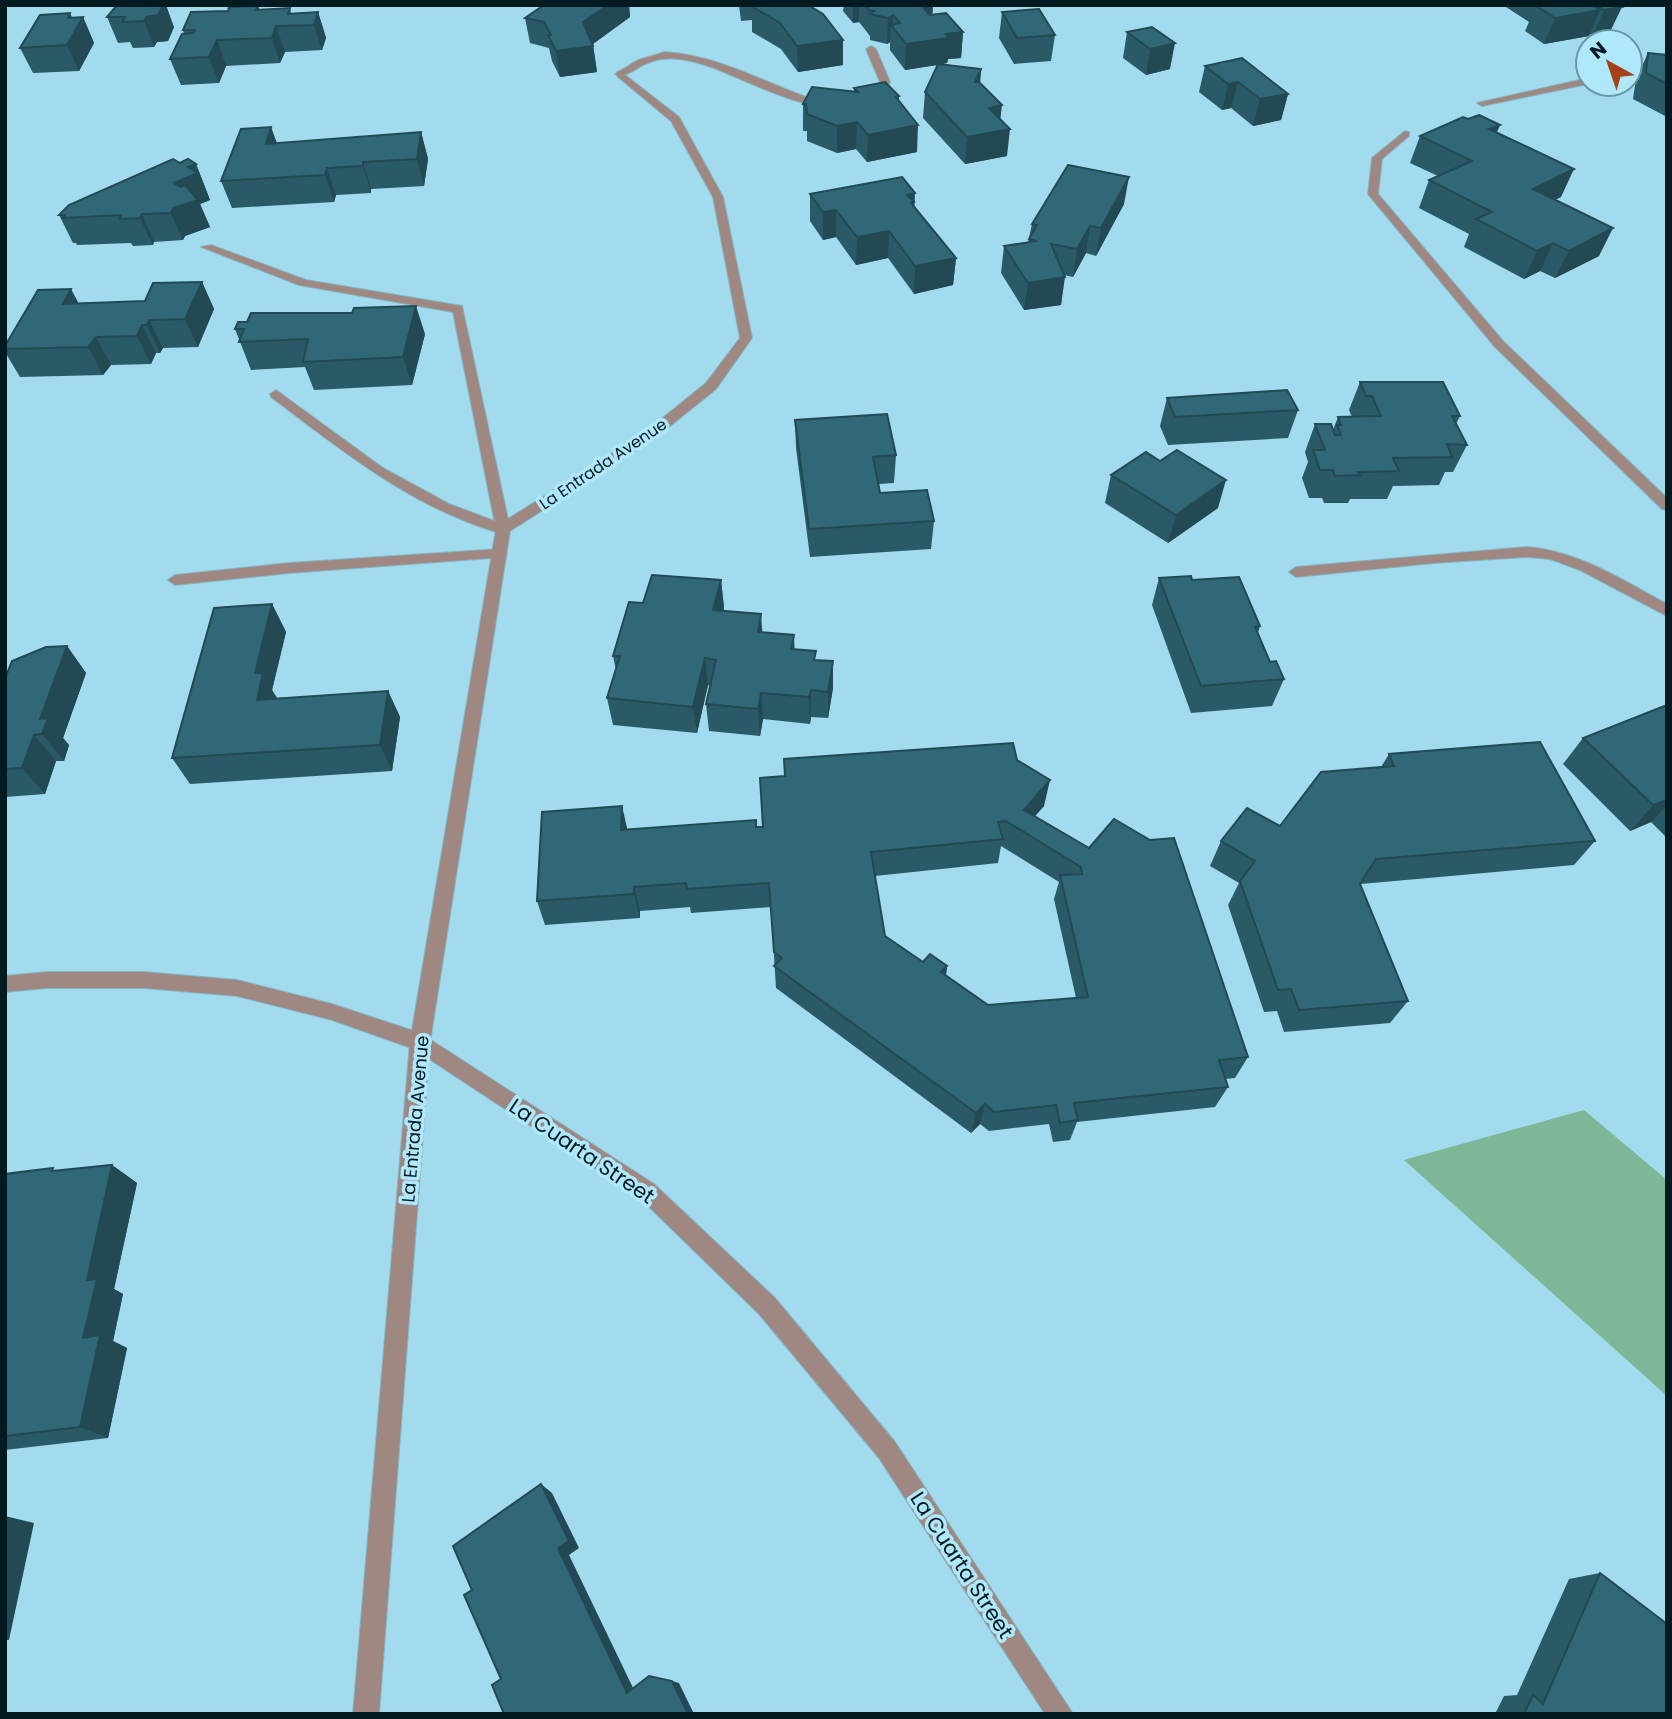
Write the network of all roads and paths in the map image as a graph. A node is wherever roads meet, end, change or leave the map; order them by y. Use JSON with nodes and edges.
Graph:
{"nodes":[{"id":1,"x":871,"y":49,"type":"dead end"},
{"id":2,"x":1667,"y":66,"type":"edge"},
{"id":3,"x":1644,"y":71,"type":"edge"},
{"id":4,"x":1574,"y":84,"type":"edge"},
{"id":5,"x":1482,"y":103,"type":"dead end"},
{"id":6,"x":844,"y":104,"type":"edge"},
{"id":7,"x":855,"y":104,"type":"edge"},
{"id":8,"x":1405,"y":134,"type":"dead end"},
{"id":9,"x":207,"y":247,"type":"dead end"},
{"id":10,"x":276,"y":394,"type":"dead end"},
{"id":11,"x":1667,"y":506,"type":"edge"},
{"id":12,"x":503,"y":529,"type":"junction"},
{"id":13,"x":500,"y":554,"type":"junction"},
{"id":14,"x":1296,"y":572,"type":"dead end"},
{"id":15,"x":175,"y":580,"type":"dead end"},
{"id":16,"x":1667,"y":611,"type":"edge"},
{"id":17,"x":5,"y":984,"type":"edge"},
{"id":18,"x":420,"y":1042,"type":"junction"},
{"id":19,"x":366,"y":1714,"type":"edge"},
{"id":20,"x":1060,"y":1714,"type":"edge"}],
"edges":[{"from":1,"to":7,"type":"street"},
{"from":2,"to":3,"type":"street"},
{"from":4,"to":5,"type":"street"},
{"from":6,"to":12,"type":"street","name":"La Entrada Avenue"},
{"from":8,"to":11,"type":"street"},
{"from":9,"to":12,"type":"street","name":"La Entrada Avenue"},
{"from":10,"to":12,"type":"street"},
{"from":12,"to":13,"type":"street","name":"La Entrada Avenue"},
{"from":13,"to":15,"type":"street"},
{"from":13,"to":18,"type":"street","name":"La Entrada Avenue"},
{"from":14,"to":16,"type":"street"},
{"from":17,"to":18,"type":"street","name":"La Cuarta Street"},
{"from":18,"to":19,"type":"street","name":"La Entrada Avenue"},
{"from":18,"to":20,"type":"street","name":"La Cuarta Street"}]}
